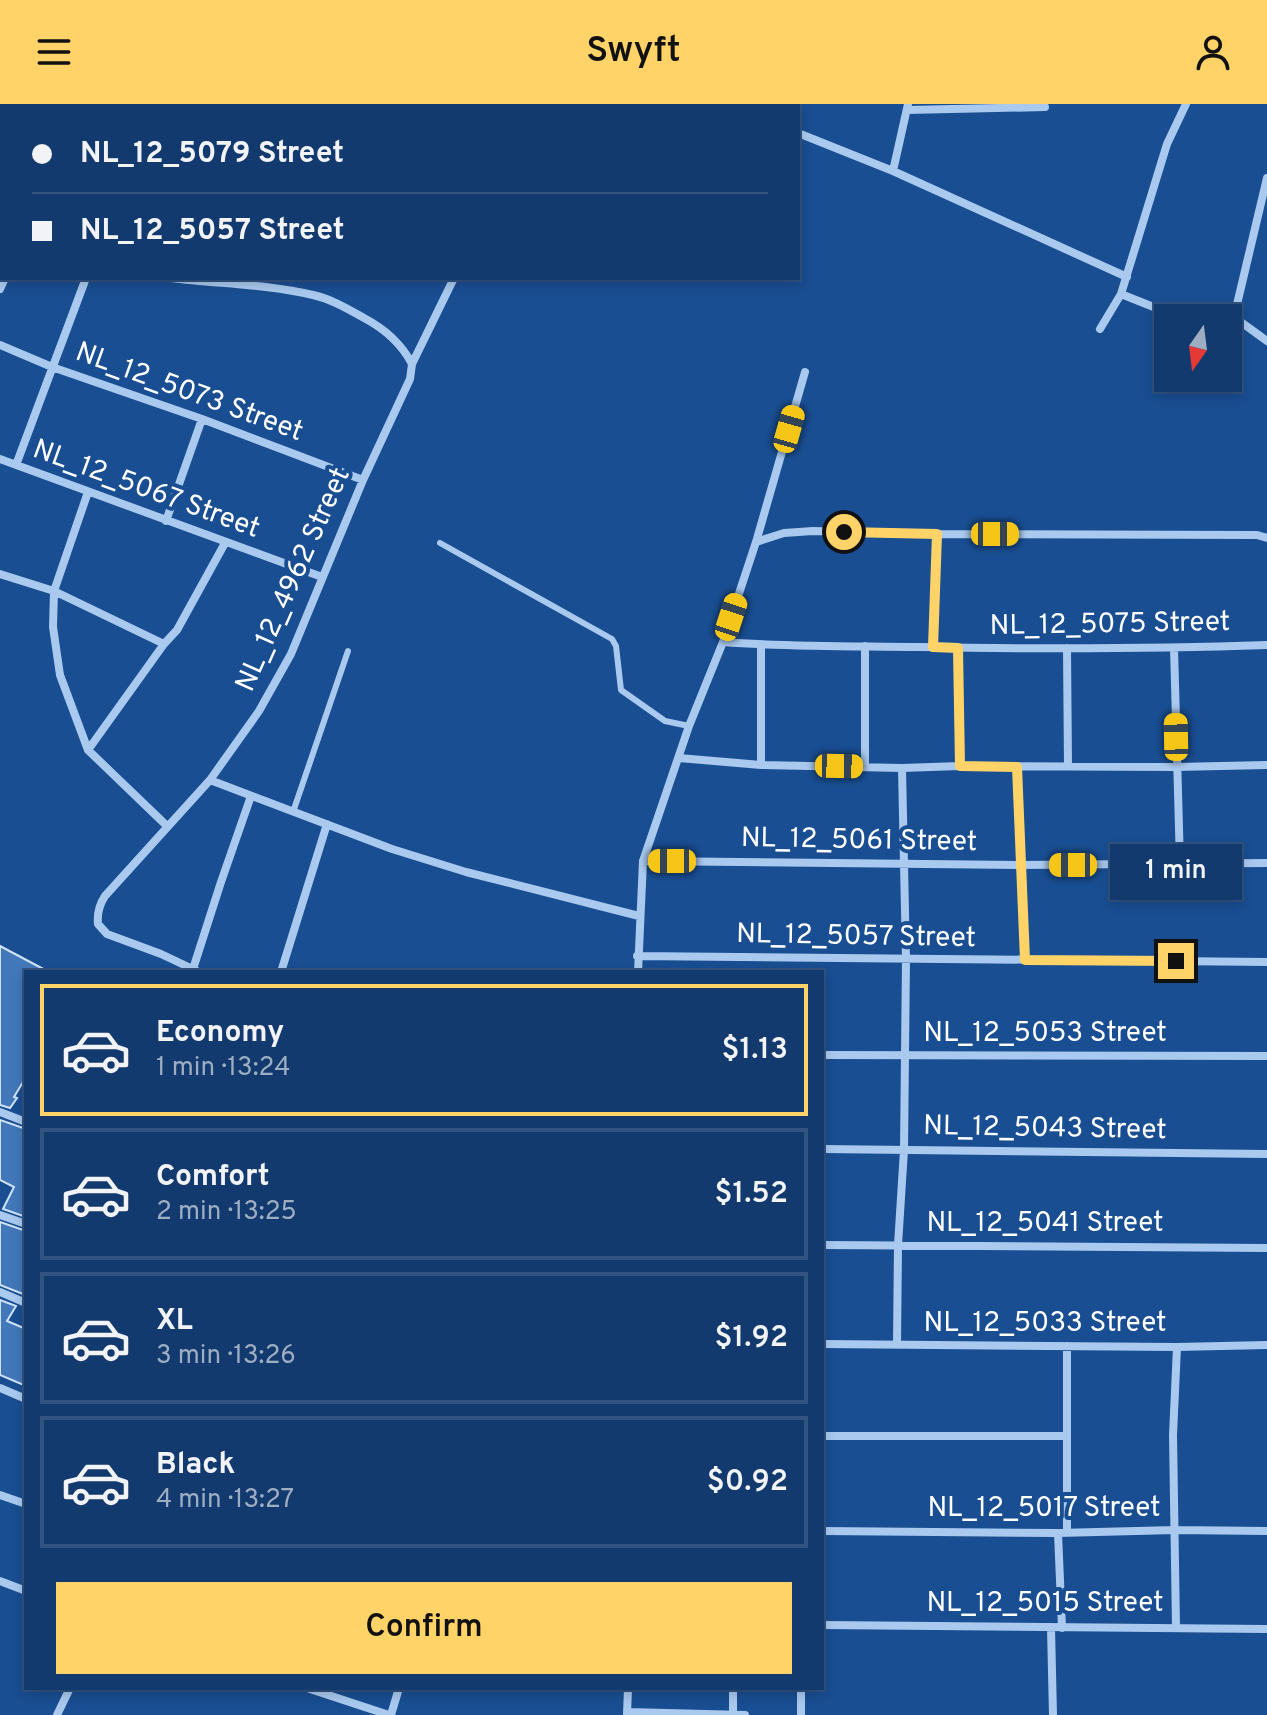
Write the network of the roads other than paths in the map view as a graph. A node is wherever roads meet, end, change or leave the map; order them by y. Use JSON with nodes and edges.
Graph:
{"nodes":[{"id":1,"x":1186,"y":104,"type":"edge"},
{"id":2,"x":907,"y":107,"type":"edge"},
{"id":3,"x":1045,"y":107,"type":"dead end"},
{"id":4,"x":800,"y":134,"type":"edge"},
{"id":5,"x":893,"y":171,"type":"junction"},
{"id":6,"x":1267,"y":178,"type":"edge"},
{"id":7,"x":1127,"y":277,"type":"junction"},
{"id":8,"x":85,"y":280,"type":"edge"},
{"id":9,"x":197,"y":280,"type":"edge"},
{"id":10,"x":453,"y":280,"type":"edge"},
{"id":11,"x":1121,"y":294,"type":"junction"},
{"id":12,"x":1235,"y":304,"type":"edge"},
{"id":13,"x":1154,"y":307,"type":"edge"},
{"id":14,"x":1242,"y":325,"type":"edge"},
{"id":15,"x":1100,"y":329,"type":"dead end"},
{"id":16,"x":1267,"y":341,"type":"edge"},
{"id":17,"x":0,"y":345,"type":"edge"},
{"id":18,"x":412,"y":364,"type":"junction"},
{"id":19,"x":52,"y":367,"type":"junction"},
{"id":20,"x":805,"y":372,"type":"dead end"},
{"id":21,"x":202,"y":419,"type":"junction"},
{"id":22,"x":0,"y":459,"type":"edge"},
{"id":23,"x":16,"y":465,"type":"junction"},
{"id":24,"x":363,"y":480,"type":"junction"},
{"id":25,"x":88,"y":492,"type":"junction"},
{"id":26,"x":166,"y":521,"type":"junction"},
{"id":27,"x":937,"y":534,"type":"junction"},
{"id":28,"x":1267,"y":538,"type":"edge"},
{"id":29,"x":756,"y":542,"type":"junction"},
{"id":30,"x":225,"y":543,"type":"junction"},
{"id":31,"x":440,"y":543,"type":"dead end"},
{"id":32,"x":0,"y":574,"type":"edge"},
{"id":33,"x":322,"y":577,"type":"junction"},
{"id":34,"x":54,"y":591,"type":"junction"},
{"id":35,"x":723,"y":642,"type":"junction"},
{"id":36,"x":164,"y":644,"type":"junction"},
{"id":37,"x":761,"y":645,"type":"junction"},
{"id":38,"x":1267,"y":645,"type":"edge"},
{"id":39,"x":865,"y":646,"type":"junction"},
{"id":40,"x":933,"y":647,"type":"junction"},
{"id":41,"x":958,"y":648,"type":"junction"},
{"id":42,"x":1067,"y":648,"type":"junction"},
{"id":43,"x":1174,"y":648,"type":"junction"},
{"id":44,"x":348,"y":651,"type":"dead end"},
{"id":45,"x":689,"y":726,"type":"junction"},
{"id":46,"x":88,"y":750,"type":"junction"},
{"id":47,"x":679,"y":758,"type":"junction"},
{"id":48,"x":761,"y":765,"type":"junction"},
{"id":49,"x":1267,"y":765,"type":"edge"},
{"id":50,"x":865,"y":766,"type":"junction"},
{"id":51,"x":960,"y":766,"type":"junction"},
{"id":52,"x":1068,"y":766,"type":"junction"},
{"id":53,"x":1017,"y":767,"type":"junction"},
{"id":54,"x":1176,"y":767,"type":"junction"},
{"id":55,"x":902,"y":768,"type":"junction"},
{"id":56,"x":210,"y":780,"type":"junction"},
{"id":57,"x":251,"y":796,"type":"junction"},
{"id":58,"x":293,"y":812,"type":"junction"},
{"id":59,"x":327,"y":824,"type":"junction"},
{"id":60,"x":167,"y":826,"type":"junction"},
{"id":61,"x":643,"y":861,"type":"junction"},
{"id":62,"x":903,"y":863,"type":"junction"},
{"id":63,"x":1267,"y":863,"type":"edge"},
{"id":64,"x":1180,"y":864,"type":"junction"},
{"id":65,"x":1020,"y":865,"type":"junction"},
{"id":66,"x":639,"y":916,"type":"junction"},
{"id":67,"x":637,"y":956,"type":"junction"},
{"id":68,"x":906,"y":959,"type":"junction"},
{"id":69,"x":1025,"y":960,"type":"junction"},
{"id":70,"x":1267,"y":962,"type":"edge"},
{"id":71,"x":194,"y":970,"type":"edge"},
{"id":72,"x":196,"y":970,"type":"edge"},
{"id":73,"x":282,"y":970,"type":"edge"},
{"id":74,"x":638,"y":970,"type":"edge"},
{"id":75,"x":824,"y":1055,"type":"edge"},
{"id":76,"x":905,"y":1055,"type":"junction"},
{"id":77,"x":1267,"y":1056,"type":"edge"},
{"id":78,"x":0,"y":1112,"type":"edge"},
{"id":79,"x":24,"y":1121,"type":"edge"},
{"id":80,"x":824,"y":1149,"type":"edge"},
{"id":81,"x":904,"y":1150,"type":"junction"},
{"id":82,"x":1267,"y":1154,"type":"edge"},
{"id":83,"x":0,"y":1215,"type":"edge"},
{"id":84,"x":24,"y":1223,"type":"edge"},
{"id":85,"x":824,"y":1245,"type":"edge"},
{"id":86,"x":898,"y":1245,"type":"junction"},
{"id":87,"x":1267,"y":1248,"type":"edge"},
{"id":88,"x":0,"y":1292,"type":"edge"},
{"id":89,"x":24,"y":1302,"type":"edge"},
{"id":90,"x":824,"y":1344,"type":"edge"},
{"id":91,"x":897,"y":1344,"type":"junction"},
{"id":92,"x":1267,"y":1345,"type":"edge"},
{"id":93,"x":1067,"y":1346,"type":"junction"},
{"id":94,"x":1177,"y":1347,"type":"junction"},
{"id":95,"x":0,"y":1388,"type":"edge"},
{"id":96,"x":24,"y":1398,"type":"edge"},
{"id":97,"x":824,"y":1436,"type":"edge"},
{"id":98,"x":1067,"y":1436,"type":"junction"},
{"id":99,"x":0,"y":1495,"type":"edge"},
{"id":100,"x":24,"y":1503,"type":"edge"},
{"id":101,"x":1175,"y":1530,"type":"junction"},
{"id":102,"x":824,"y":1531,"type":"edge"},
{"id":103,"x":1267,"y":1531,"type":"edge"},
{"id":104,"x":1063,"y":1532,"type":"junction"},
{"id":105,"x":0,"y":1581,"type":"edge"},
{"id":106,"x":24,"y":1590,"type":"edge"},
{"id":107,"x":824,"y":1625,"type":"edge"},
{"id":108,"x":1176,"y":1627,"type":"junction"},
{"id":109,"x":1051,"y":1628,"type":"junction"},
{"id":110,"x":1062,"y":1628,"type":"junction"},
{"id":111,"x":1267,"y":1629,"type":"edge"},
{"id":112,"x":69,"y":1690,"type":"edge"},
{"id":113,"x":313,"y":1690,"type":"edge"},
{"id":114,"x":398,"y":1690,"type":"edge"},
{"id":115,"x":628,"y":1690,"type":"edge"},
{"id":116,"x":733,"y":1690,"type":"edge"},
{"id":117,"x":801,"y":1690,"type":"edge"},
{"id":118,"x":627,"y":1714,"type":"edge"},
{"id":119,"x":57,"y":1715,"type":"edge"},
{"id":120,"x":390,"y":1715,"type":"edge"},
{"id":121,"x":733,"y":1715,"type":"edge"},
{"id":122,"x":745,"y":1715,"type":"edge"},
{"id":123,"x":801,"y":1715,"type":"edge"},
{"id":124,"x":1053,"y":1715,"type":"edge"}],
"edges":[{"from":1,"to":7,"type":"street"},
{"from":2,"to":3,"type":"street"},
{"from":2,"to":5,"type":"street"},
{"from":4,"to":5,"type":"street"},
{"from":5,"to":7,"type":"street"},
{"from":6,"to":12,"type":"street"},
{"from":7,"to":11,"type":"street"},
{"from":8,"to":19,"type":"street"},
{"from":9,"to":18,"type":"street"},
{"from":10,"to":18,"type":"street","name":"NL_12_4962 Street"},
{"from":11,"to":13,"type":"street"},
{"from":11,"to":15,"type":"street"},
{"from":14,"to":16,"type":"street"},
{"from":17,"to":19,"type":"street","name":"NL_12_5073 Street"},
{"from":18,"to":24,"type":"street","name":"NL_12_4962 Street"},
{"from":19,"to":21,"type":"street","name":"NL_12_5073 Street"},
{"from":19,"to":23,"type":"street"},
{"from":20,"to":29,"type":"street"},
{"from":21,"to":24,"type":"street","name":"NL_12_5073 Street"},
{"from":21,"to":26,"type":"street"},
{"from":22,"to":23,"type":"street","name":"NL_12_5067 Street"},
{"from":23,"to":25,"type":"street","name":"NL_12_5067 Street"},
{"from":24,"to":33,"type":"street","name":"NL_12_4962 Street"},
{"from":25,"to":26,"type":"street","name":"NL_12_5067 Street"},
{"from":25,"to":34,"type":"street"},
{"from":26,"to":30,"type":"street","name":"NL_12_5067 Street"},
{"from":27,"to":28,"type":"street"},
{"from":27,"to":29,"type":"street"},
{"from":27,"to":40,"type":"street"},
{"from":29,"to":35,"type":"street"},
{"from":30,"to":33,"type":"street","name":"NL_12_5067 Street"},
{"from":30,"to":36,"type":"street"},
{"from":31,"to":45,"type":"lane"},
{"from":32,"to":34,"type":"street"},
{"from":33,"to":56,"type":"street","name":"NL_12_4962 Street"},
{"from":34,"to":36,"type":"street"},
{"from":34,"to":46,"type":"street"},
{"from":35,"to":37,"type":"street","name":"NL_12_5075 Street"},
{"from":35,"to":45,"type":"street"},
{"from":36,"to":46,"type":"street"},
{"from":37,"to":39,"type":"street","name":"NL_12_5075 Street"},
{"from":37,"to":48,"type":"street"},
{"from":38,"to":43,"type":"street","name":"NL_12_5075 Street"},
{"from":39,"to":40,"type":"street","name":"NL_12_5075 Street"},
{"from":39,"to":50,"type":"street"},
{"from":40,"to":41,"type":"street","name":"NL_12_5075 Street"},
{"from":41,"to":42,"type":"street","name":"NL_12_5075 Street"},
{"from":41,"to":51,"type":"street"},
{"from":42,"to":43,"type":"street","name":"NL_12_5075 Street"},
{"from":42,"to":52,"type":"street"},
{"from":43,"to":54,"type":"street"},
{"from":44,"to":58,"type":"lane"},
{"from":45,"to":47,"type":"street"},
{"from":46,"to":60,"type":"street"},
{"from":47,"to":48,"type":"street"},
{"from":47,"to":61,"type":"street"},
{"from":48,"to":50,"type":"street"},
{"from":49,"to":54,"type":"street"},
{"from":50,"to":55,"type":"street"},
{"from":51,"to":53,"type":"street"},
{"from":51,"to":55,"type":"street"},
{"from":52,"to":53,"type":"street"},
{"from":52,"to":54,"type":"street"},
{"from":53,"to":65,"type":"street"},
{"from":54,"to":64,"type":"street"},
{"from":55,"to":62,"type":"street"},
{"from":56,"to":57,"type":"street"},
{"from":56,"to":60,"type":"street","name":"NL_12_4962 Street"},
{"from":57,"to":58,"type":"street"},
{"from":57,"to":72,"type":"street"},
{"from":58,"to":59,"type":"street"},
{"from":59,"to":66,"type":"street"},
{"from":59,"to":73,"type":"street"},
{"from":60,"to":71,"type":"street","name":"NL_12_4962 Street"},
{"from":61,"to":62,"type":"street","name":"NL_12_5061 Street"},
{"from":61,"to":66,"type":"street"},
{"from":62,"to":65,"type":"street","name":"NL_12_5061 Street"},
{"from":62,"to":68,"type":"street"},
{"from":63,"to":64,"type":"street","name":"NL_12_5061 Street"},
{"from":64,"to":65,"type":"street","name":"NL_12_5061 Street"},
{"from":65,"to":69,"type":"street"},
{"from":66,"to":67,"type":"street"},
{"from":67,"to":68,"type":"street","name":"NL_12_5057 Street"},
{"from":67,"to":74,"type":"street"},
{"from":68,"to":69,"type":"street","name":"NL_12_5057 Street"},
{"from":68,"to":76,"type":"street"},
{"from":69,"to":70,"type":"street","name":"NL_12_5057 Street"},
{"from":75,"to":76,"type":"street","name":"NL_12_5053 Street"},
{"from":76,"to":77,"type":"street","name":"NL_12_5053 Street"},
{"from":76,"to":81,"type":"street"},
{"from":78,"to":79,"type":"street"},
{"from":80,"to":81,"type":"street","name":"NL_12_5043 Street"},
{"from":81,"to":82,"type":"street","name":"NL_12_5043 Street"},
{"from":81,"to":86,"type":"street"},
{"from":83,"to":84,"type":"street"},
{"from":85,"to":86,"type":"street","name":"NL_12_5041 Street"},
{"from":86,"to":87,"type":"street","name":"NL_12_5041 Street"},
{"from":86,"to":91,"type":"street"},
{"from":88,"to":89,"type":"street"},
{"from":90,"to":91,"type":"street","name":"NL_12_5033 Street"},
{"from":91,"to":93,"type":"street","name":"NL_12_5033 Street"},
{"from":92,"to":94,"type":"street","name":"NL_12_5033 Street"},
{"from":93,"to":94,"type":"street","name":"NL_12_5033 Street"},
{"from":93,"to":98,"type":"street"},
{"from":94,"to":101,"type":"street"},
{"from":95,"to":96,"type":"street"},
{"from":97,"to":98,"type":"street"},
{"from":98,"to":104,"type":"street"},
{"from":99,"to":100,"type":"street"},
{"from":101,"to":103,"type":"street","name":"NL_12_5017 Street"},
{"from":101,"to":104,"type":"street","name":"NL_12_5017 Street"},
{"from":101,"to":108,"type":"street"},
{"from":102,"to":104,"type":"street","name":"NL_12_5017 Street"},
{"from":104,"to":110,"type":"street"},
{"from":105,"to":106,"type":"street"},
{"from":107,"to":109,"type":"street","name":"NL_12_5015 Street"},
{"from":108,"to":110,"type":"street","name":"NL_12_5015 Street"},
{"from":108,"to":111,"type":"street","name":"NL_12_5015 Street"},
{"from":109,"to":110,"type":"street","name":"NL_12_5015 Street"},
{"from":109,"to":124,"type":"street"},
{"from":112,"to":119,"type":"street"},
{"from":113,"to":120,"type":"street"},
{"from":114,"to":120,"type":"street"},
{"from":115,"to":118,"type":"street"},
{"from":116,"to":121,"type":"street"},
{"from":117,"to":123,"type":"street"},
{"from":118,"to":121,"type":"street"},
{"from":121,"to":122,"type":"street"}]}
